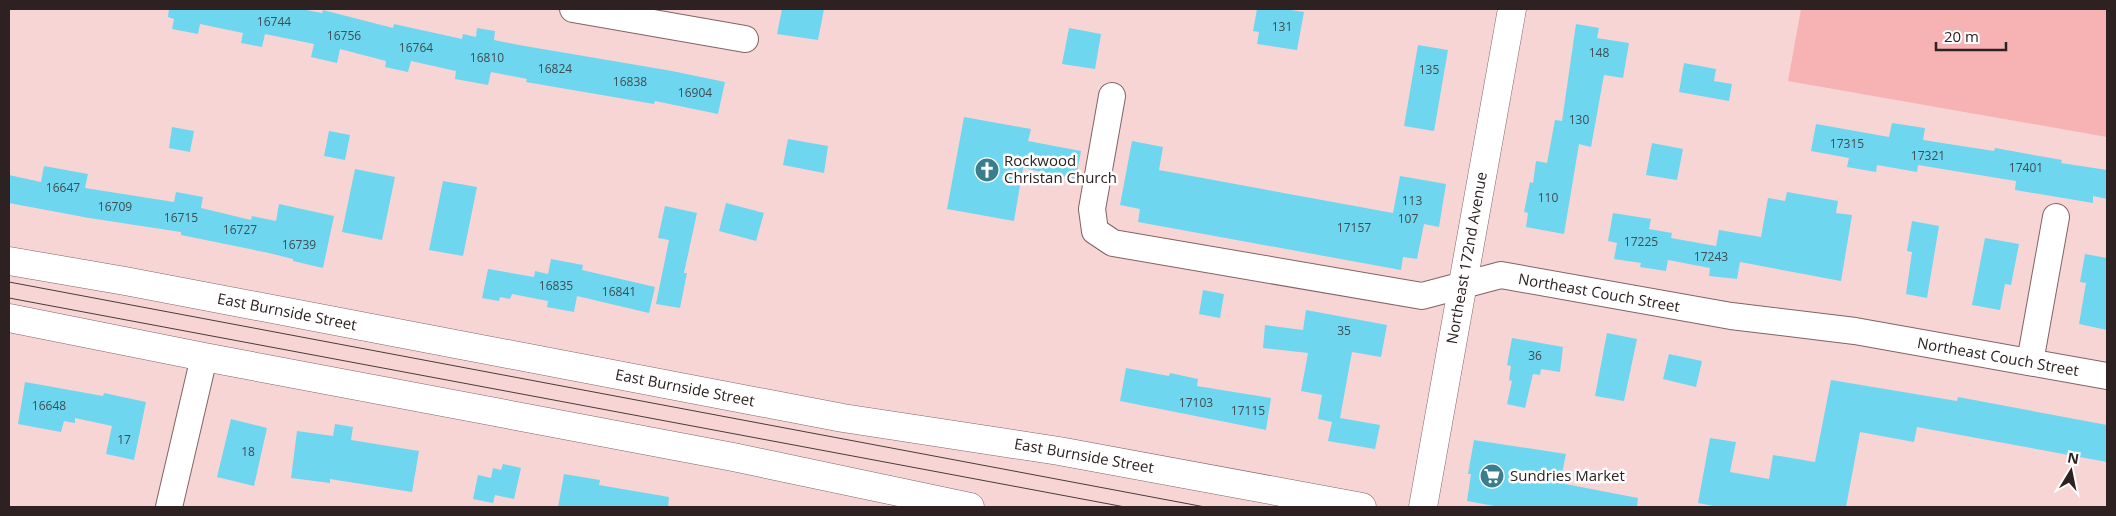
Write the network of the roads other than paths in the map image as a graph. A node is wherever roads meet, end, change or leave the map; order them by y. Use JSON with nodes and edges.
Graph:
{"nodes":[{"id":1,"x":574,"y":9,"type":"edge"},
{"id":2,"x":1512,"y":9,"type":"edge"},
{"id":3,"x":746,"y":39,"type":"dead end"},
{"id":4,"x":1112,"y":96,"type":"dead end"},
{"id":5,"x":2056,"y":218,"type":"dead end"},
{"id":6,"x":9,"y":261,"type":"edge"},
{"id":7,"x":1461,"y":286,"type":"junction"},
{"id":8,"x":9,"y":318,"type":"edge"},
{"id":9,"x":204,"y":357,"type":"junction"},
{"id":10,"x":2030,"y":362,"type":"junction"},
{"id":11,"x":2107,"y":376,"type":"edge"},
{"id":12,"x":169,"y":507,"type":"edge"},
{"id":13,"x":970,"y":507,"type":"edge"},
{"id":14,"x":1362,"y":507,"type":"edge"},
{"id":15,"x":1422,"y":507,"type":"edge"}],
"edges":[{"from":1,"to":3,"type":"street"},
{"from":2,"to":7,"type":"street","name":"Northeast 172nd Avenue"},
{"from":4,"to":7,"type":"street","name":"Northeast Couch Street"},
{"from":5,"to":10,"type":"street"},
{"from":6,"to":14,"type":"street","name":"East Burnside Street"},
{"from":7,"to":10,"type":"street","name":"Northeast Couch Street"},
{"from":7,"to":15,"type":"street","name":"Northeast 172nd Avenue"},
{"from":8,"to":9,"type":"street"},
{"from":9,"to":12,"type":"street"},
{"from":9,"to":13,"type":"street"},
{"from":10,"to":11,"type":"street","name":"Northeast Couch Street"}]}
